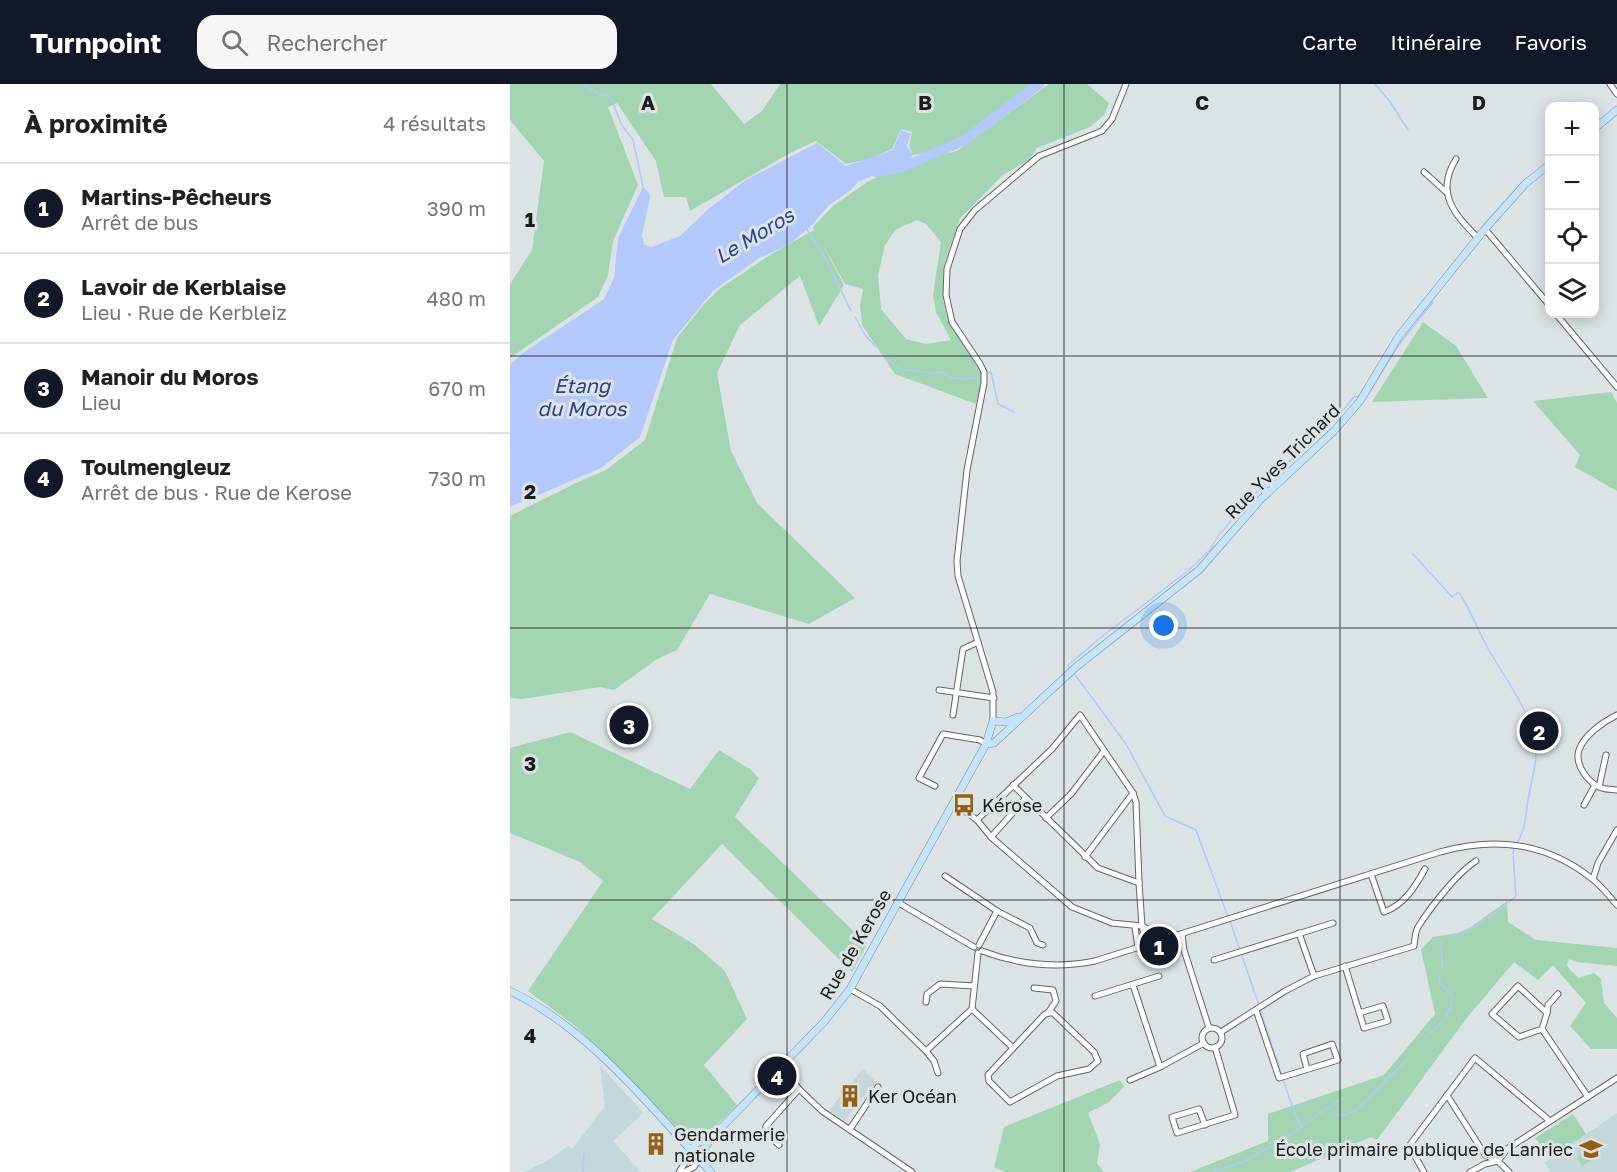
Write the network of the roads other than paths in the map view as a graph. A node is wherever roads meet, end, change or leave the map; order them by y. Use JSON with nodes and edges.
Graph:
{"nodes":[{"id":1,"x":1126,"y":84,"type":"edge"},
{"id":2,"x":1610,"y":84,"type":"edge"},
{"id":3,"x":1617,"y":94,"type":"edge"},
{"id":4,"x":1617,"y":110,"type":"edge"},
{"id":5,"x":1599,"y":125,"type":"edge"},
{"id":6,"x":1456,"y":159,"type":"dead end"},
{"id":7,"x":1545,"y":168,"type":"edge"},
{"id":8,"x":1424,"y":172,"type":"dead end"},
{"id":9,"x":1446,"y":192,"type":"junction"},
{"id":10,"x":1485,"y":229,"type":"junction"},
{"id":11,"x":1478,"y":238,"type":"junction"},
{"id":12,"x":1545,"y":300,"type":"edge"},
{"id":13,"x":1559,"y":318,"type":"edge"},
{"id":14,"x":1617,"y":387,"type":"edge"},
{"id":15,"x":978,"y":642,"type":"junction"},
{"id":16,"x":939,"y":690,"type":"dead end"},
{"id":17,"x":957,"y":693,"type":"junction"},
{"id":18,"x":994,"y":698,"type":"junction"},
{"id":19,"x":953,"y":715,"type":"dead end"},
{"id":20,"x":1617,"y":715,"type":"edge"},
{"id":21,"x":1021,"y":716,"type":"junction"},
{"id":22,"x":993,"y":723,"type":"junction"},
{"id":23,"x":1009,"y":729,"type":"junction"},
{"id":24,"x":986,"y":744,"type":"junction"},
{"id":25,"x":1104,"y":752,"type":"junction"},
{"id":26,"x":1606,"y":754,"type":"dead end"},
{"id":27,"x":1013,"y":785,"type":"junction"},
{"id":28,"x":935,"y":786,"type":"dead end"},
{"id":29,"x":1597,"y":786,"type":"junction"},
{"id":30,"x":1617,"y":790,"type":"edge"},
{"id":31,"x":1132,"y":793,"type":"junction"},
{"id":32,"x":1026,"y":798,"type":"junction"},
{"id":33,"x":953,"y":803,"type":"junction"},
{"id":34,"x":1584,"y":805,"type":"dead end"},
{"id":35,"x":1046,"y":818,"type":"junction"},
{"id":36,"x":976,"y":820,"type":"junction"},
{"id":37,"x":1617,"y":830,"type":"edge"},
{"id":38,"x":991,"y":837,"type":"junction"},
{"id":39,"x":1085,"y":857,"type":"junction"},
{"id":40,"x":1476,"y":861,"type":"dead end"},
{"id":41,"x":1425,"y":869,"type":"dead end"},
{"id":42,"x":1371,"y":874,"type":"junction"},
{"id":43,"x":945,"y":876,"type":"dead end"},
{"id":44,"x":1593,"y":879,"type":"junction"},
{"id":45,"x":1139,"y":883,"type":"junction"},
{"id":46,"x":897,"y":902,"type":"junction"},
{"id":47,"x":1617,"y":905,"type":"edge"},
{"id":48,"x":997,"y":911,"type":"junction"},
{"id":49,"x":1333,"y":923,"type":"dead end"},
{"id":50,"x":1139,"y":927,"type":"junction"},
{"id":51,"x":1299,"y":933,"type":"junction"},
{"id":52,"x":1182,"y":934,"type":"junction"},
{"id":53,"x":1165,"y":939,"type":"junction"},
{"id":54,"x":1043,"y":945,"type":"dead end"},
{"id":55,"x":1147,"y":945,"type":"junction"},
{"id":56,"x":1138,"y":948,"type":"junction"},
{"id":57,"x":978,"y":949,"type":"junction"},
{"id":58,"x":1214,"y":960,"type":"dead end"},
{"id":59,"x":1345,"y":966,"type":"junction"},
{"id":60,"x":1160,"y":976,"type":"dead end"},
{"id":61,"x":1314,"y":976,"type":"junction"},
{"id":62,"x":1132,"y":985,"type":"junction"},
{"id":63,"x":974,"y":986,"type":"junction"},
{"id":64,"x":1034,"y":988,"type":"dead end"},
{"id":65,"x":850,"y":989,"type":"junction"},
{"id":66,"x":510,"y":991,"type":"edge"},
{"id":67,"x":1558,"y":994,"type":"dead end"},
{"id":68,"x":1095,"y":996,"type":"dead end"},
{"id":69,"x":926,"y":1002,"type":"dead end"},
{"id":70,"x":972,"y":1009,"type":"junction"},
{"id":71,"x":1256,"y":1010,"type":"junction"},
{"id":72,"x":1048,"y":1013,"type":"junction"},
{"id":73,"x":1359,"y":1013,"type":"junction"},
{"id":74,"x":1547,"y":1013,"type":"junction"},
{"id":75,"x":1209,"y":1028,"type":"junction"},
{"id":76,"x":1542,"y":1029,"type":"junction"},
{"id":77,"x":1221,"y":1032,"type":"junction"},
{"id":78,"x":1204,"y":1043,"type":"junction"},
{"id":79,"x":1215,"y":1047,"type":"junction"},
{"id":80,"x":1013,"y":1048,"type":"junction"},
{"id":81,"x":926,"y":1051,"type":"junction"},
{"id":82,"x":780,"y":1067,"type":"junction"},
{"id":83,"x":1160,"y":1067,"type":"junction"},
{"id":84,"x":1307,"y":1069,"type":"junction"},
{"id":85,"x":938,"y":1073,"type":"dead end"},
{"id":86,"x":1617,"y":1078,"type":"edge"},
{"id":87,"x":1130,"y":1080,"type":"dead end"},
{"id":88,"x":878,"y":1087,"type":"dead end"},
{"id":89,"x":799,"y":1089,"type":"junction"},
{"id":90,"x":1447,"y":1095,"type":"junction"},
{"id":91,"x":1588,"y":1097,"type":"junction"},
{"id":92,"x":1550,"y":1122,"type":"junction"},
{"id":93,"x":1205,"y":1125,"type":"junction"},
{"id":94,"x":850,"y":1129,"type":"junction"},
{"id":95,"x":716,"y":1134,"type":"junction"},
{"id":96,"x":779,"y":1145,"type":"dead end"},
{"id":97,"x":692,"y":1152,"type":"junction"},
{"id":98,"x":699,"y":1159,"type":"junction"},
{"id":99,"x":1498,"y":1161,"type":"junction"},
{"id":100,"x":679,"y":1172,"type":"edge"},
{"id":101,"x":684,"y":1172,"type":"edge"},
{"id":102,"x":711,"y":1172,"type":"edge"},
{"id":103,"x":912,"y":1172,"type":"edge"},
{"id":104,"x":1424,"y":1172,"type":"edge"},
{"id":105,"x":1470,"y":1172,"type":"edge"},
{"id":106,"x":1509,"y":1172,"type":"edge"}],
"edges":[{"from":1,"to":15,"type":"street"},
{"from":2,"to":3,"type":"street"},
{"from":4,"to":5,"type":"main road"},
{"from":6,"to":9,"type":"street"},
{"from":7,"to":10,"type":"main road","name":"Rue Yves Trichard"},
{"from":8,"to":9,"type":"street"},
{"from":9,"to":11,"type":"street"},
{"from":10,"to":11,"type":"main road","name":"Rue Yves Trichard"},
{"from":10,"to":12,"type":"street"},
{"from":11,"to":21,"type":"main road","name":"Rue Yves Trichard"},
{"from":13,"to":14,"type":"street"},
{"from":15,"to":17,"type":"street"},
{"from":15,"to":18,"type":"street"},
{"from":16,"to":17,"type":"street"},
{"from":17,"to":18,"type":"street"},
{"from":17,"to":19,"type":"street"},
{"from":18,"to":22,"type":"street"},
{"from":20,"to":29,"type":"street"},
{"from":21,"to":22,"type":"main road"},
{"from":21,"to":23,"type":"main road","name":"Rue Yves Trichard"},
{"from":22,"to":23,"type":"main road"},
{"from":22,"to":24,"type":"main road","name":"Rue de Kerose"},
{"from":23,"to":24,"type":"main road"},
{"from":24,"to":28,"type":"street"},
{"from":24,"to":33,"type":"main road","name":"Rue de Kerose"},
{"from":25,"to":27,"type":"street"},
{"from":25,"to":31,"type":"street"},
{"from":25,"to":35,"type":"street"},
{"from":26,"to":29,"type":"street"},
{"from":27,"to":32,"type":"street"},
{"from":27,"to":36,"type":"street"},
{"from":29,"to":30,"type":"street"},
{"from":29,"to":34,"type":"street"},
{"from":31,"to":39,"type":"street"},
{"from":31,"to":45,"type":"street"},
{"from":32,"to":35,"type":"street"},
{"from":32,"to":38,"type":"street"},
{"from":33,"to":36,"type":"street"},
{"from":33,"to":46,"type":"main road","name":"Rue de Kerose"},
{"from":35,"to":39,"type":"street"},
{"from":36,"to":38,"type":"street"},
{"from":37,"to":44,"type":"street"},
{"from":38,"to":50,"type":"street"},
{"from":39,"to":45,"type":"street"},
{"from":40,"to":59,"type":"street"},
{"from":41,"to":42,"type":"street"},
{"from":42,"to":44,"type":"street"},
{"from":42,"to":52,"type":"street"},
{"from":43,"to":48,"type":"street"},
{"from":44,"to":47,"type":"street"},
{"from":45,"to":50,"type":"street"},
{"from":46,"to":57,"type":"street"},
{"from":46,"to":65,"type":"main road","name":"Rue de Kerose"},
{"from":48,"to":54,"type":"street"},
{"from":48,"to":57,"type":"street"},
{"from":49,"to":51,"type":"street"},
{"from":50,"to":53,"type":"street"},
{"from":50,"to":55,"type":"street"},
{"from":50,"to":56,"type":"street"},
{"from":51,"to":58,"type":"street"},
{"from":51,"to":61,"type":"street"},
{"from":52,"to":53,"type":"street"},
{"from":52,"to":75,"type":"street"},
{"from":53,"to":55,"type":"street"},
{"from":55,"to":56,"type":"street"},
{"from":56,"to":57,"type":"street"},
{"from":57,"to":63,"type":"street"},
{"from":59,"to":61,"type":"street"},
{"from":59,"to":73,"type":"street"},
{"from":60,"to":62,"type":"street"},
{"from":61,"to":71,"type":"street"},
{"from":62,"to":68,"type":"street"},
{"from":62,"to":83,"type":"street"},
{"from":63,"to":69,"type":"street"},
{"from":63,"to":70,"type":"street"},
{"from":64,"to":72,"type":"street"},
{"from":65,"to":81,"type":"street"},
{"from":65,"to":82,"type":"main road","name":"Rue de Kerose"},
{"from":66,"to":97,"type":"main road"},
{"from":67,"to":74,"type":"street"},
{"from":70,"to":80,"type":"street"},
{"from":70,"to":81,"type":"street"},
{"from":71,"to":77,"type":"street"},
{"from":71,"to":84,"type":"street"},
{"from":72,"to":80,"type":"street"},
{"from":72,"to":80,"type":"street"},
{"from":73,"to":73,"type":"street"},
{"from":74,"to":76,"type":"street"},
{"from":74,"to":76,"type":"street"},
{"from":75,"to":77,"type":"street"},
{"from":75,"to":78,"type":"street"},
{"from":76,"to":91,"type":"street"},
{"from":77,"to":79,"type":"street"},
{"from":78,"to":79,"type":"street"},
{"from":78,"to":83,"type":"street"},
{"from":79,"to":93,"type":"street"},
{"from":81,"to":85,"type":"street"},
{"from":82,"to":89,"type":"street"},
{"from":82,"to":95,"type":"main road","name":"Rue de Kerose"},
{"from":83,"to":87,"type":"street"},
{"from":84,"to":84,"type":"street"},
{"from":86,"to":91,"type":"street"},
{"from":88,"to":94,"type":"street"},
{"from":89,"to":94,"type":"street"},
{"from":89,"to":96,"type":"street"},
{"from":90,"to":92,"type":"street"},
{"from":90,"to":99,"type":"street"},
{"from":90,"to":104,"type":"street"},
{"from":91,"to":92,"type":"street"},
{"from":92,"to":99,"type":"street"},
{"from":93,"to":93,"type":"street"},
{"from":94,"to":103,"type":"street"},
{"from":95,"to":97,"type":"main road","name":"Rue de Kerose"},
{"from":95,"to":98,"type":"main road","name":"Rue de Kerose"},
{"from":97,"to":98,"type":"main road"},
{"from":97,"to":100,"type":"street","name":"Rue de Kerose"},
{"from":98,"to":101,"type":"street","name":"Rue de Kerose"},
{"from":98,"to":102,"type":"main road"},
{"from":99,"to":105,"type":"street"},
{"from":99,"to":106,"type":"street"}]}
